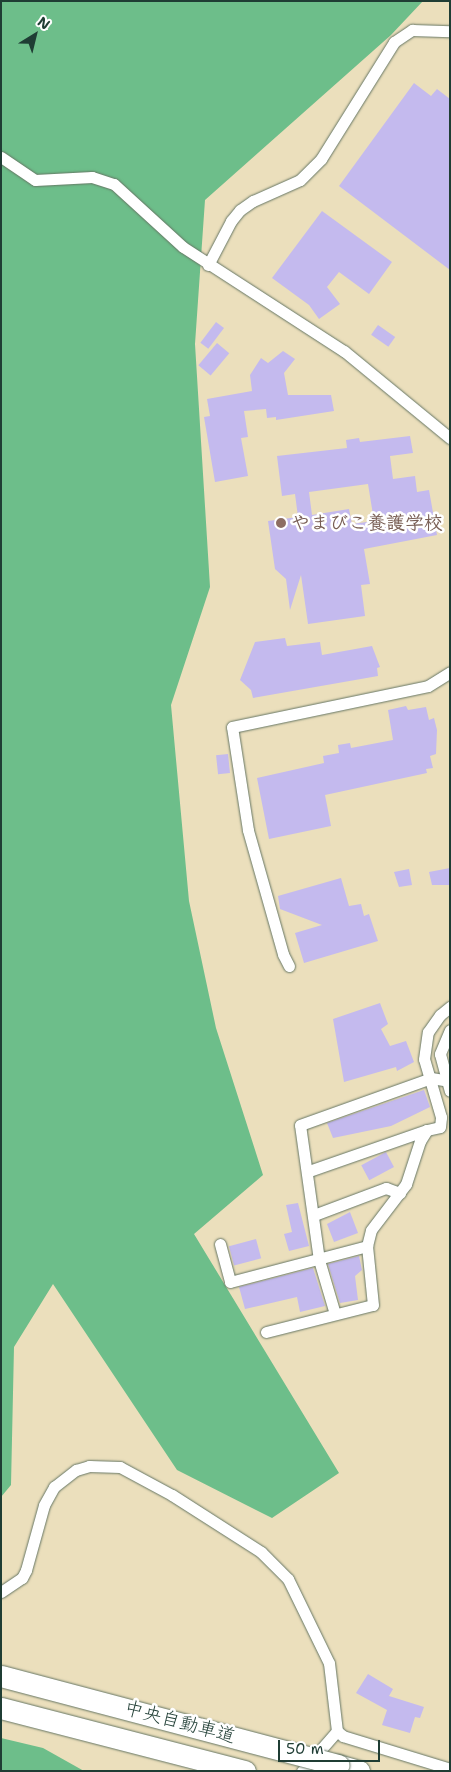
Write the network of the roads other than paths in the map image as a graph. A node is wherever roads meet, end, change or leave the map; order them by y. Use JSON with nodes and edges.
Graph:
{"nodes":[{"id":1,"x":450,"y":31,"type":"edge"},
{"id":2,"x":1,"y":157,"type":"edge"},
{"id":3,"x":208,"y":265,"type":"junction"},
{"id":4,"x":450,"y":438,"type":"edge"},
{"id":5,"x":450,"y":672,"type":"edge"},
{"id":6,"x":289,"y":966,"type":"dead end"},
{"id":7,"x":450,"y":1007,"type":"edge"},
{"id":8,"x":428,"y":1032,"type":"junction"},
{"id":9,"x":448,"y":1035,"type":"edge"},
{"id":10,"x":431,"y":1078,"type":"junction"},
{"id":11,"x":448,"y":1084,"type":"edge"},
{"id":12,"x":445,"y":1127,"type":"edge"},
{"id":13,"x":427,"y":1130,"type":"junction"},
{"id":14,"x":308,"y":1172,"type":"junction"},
{"id":15,"x":400,"y":1192,"type":"junction"},
{"id":16,"x":314,"y":1215,"type":"junction"},
{"id":17,"x":220,"y":1244,"type":"dead end"},
{"id":18,"x":367,"y":1246,"type":"junction"},
{"id":19,"x":319,"y":1260,"type":"junction"},
{"id":20,"x":335,"y":1314,"type":"junction"},
{"id":21,"x":266,"y":1332,"type":"dead end"},
{"id":22,"x":1,"y":1592,"type":"edge"},
{"id":23,"x":1,"y":1676,"type":"edge"},
{"id":24,"x":1,"y":1708,"type":"edge"},
{"id":25,"x":337,"y":1731,"type":"junction"},
{"id":26,"x":450,"y":1769,"type":"edge"},
{"id":27,"x":245,"y":1771,"type":"edge"},
{"id":28,"x":302,"y":1771,"type":"edge"},
{"id":29,"x":359,"y":1771,"type":"edge"}],
"edges":[{"from":1,"to":3,"type":"street"},
{"from":2,"to":3,"type":"street"},
{"from":3,"to":4,"type":"street"},
{"from":5,"to":6,"type":"street"},
{"from":7,"to":8,"type":"street"},
{"from":8,"to":9,"type":"street"},
{"from":8,"to":10,"type":"street"},
{"from":9,"to":11,"type":"street"},
{"from":10,"to":11,"type":"street"},
{"from":10,"to":12,"type":"street"},
{"from":10,"to":14,"type":"street"},
{"from":12,"to":13,"type":"street"},
{"from":13,"to":14,"type":"street"},
{"from":13,"to":15,"type":"street"},
{"from":14,"to":16,"type":"street"},
{"from":15,"to":16,"type":"street"},
{"from":15,"to":18,"type":"street"},
{"from":16,"to":19,"type":"street"},
{"from":17,"to":19,"type":"street"},
{"from":18,"to":19,"type":"street"},
{"from":18,"to":20,"type":"street"},
{"from":19,"to":20,"type":"street"},
{"from":20,"to":21,"type":"street"},
{"from":22,"to":25,"type":"street"},
{"from":23,"to":29,"type":"highway","name":"中央自動車道","bridge":true},
{"from":24,"to":27,"type":"highway","name":"中央自動車道"},
{"from":25,"to":26,"type":"street"},
{"from":25,"to":28,"type":"street"}]}
